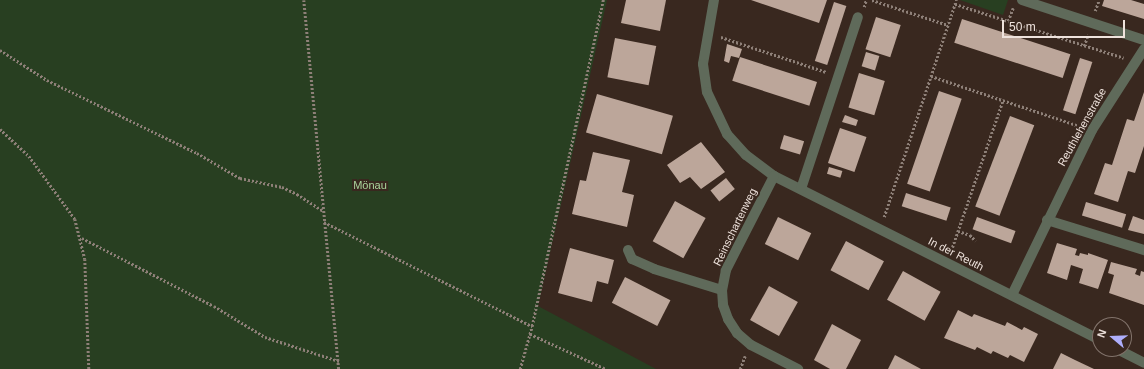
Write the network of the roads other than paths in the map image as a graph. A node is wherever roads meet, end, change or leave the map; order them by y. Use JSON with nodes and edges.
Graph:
{"nodes":[{"id":1,"x":714,"y":0,"type":"edge"},
{"id":2,"x":1022,"y":0,"type":"edge"},
{"id":3,"x":858,"y":17,"type":"dead end"},
{"id":4,"x":1144,"y":40,"type":"edge"},
{"id":5,"x":1144,"y":49,"type":"edge"},
{"id":6,"x":774,"y":176,"type":"junction"},
{"id":7,"x":801,"y":189,"type":"junction"},
{"id":8,"x":1047,"y":220,"type":"junction"},
{"id":9,"x":628,"y":250,"type":"dead end"},
{"id":10,"x":1144,"y":250,"type":"edge"},
{"id":11,"x":722,"y":290,"type":"junction"},
{"id":12,"x":1012,"y":295,"type":"junction"},
{"id":13,"x":1092,"y":336,"type":"edge"},
{"id":14,"x":1132,"y":357,"type":"edge"},
{"id":15,"x":1144,"y":363,"type":"edge"},
{"id":16,"x":798,"y":369,"type":"edge"}],
"edges":[{"from":1,"to":6,"type":"street","name":"In der Reuth"},
{"from":2,"to":4,"type":"street"},
{"from":3,"to":7,"type":"street"},
{"from":5,"to":8,"type":"street","name":"Reuthlehenstraße"},
{"from":6,"to":7,"type":"street","name":"In der Reuth"},
{"from":6,"to":11,"type":"street","name":"Reinschartenweg"},
{"from":7,"to":12,"type":"street","name":"In der Reuth"},
{"from":8,"to":10,"type":"street"},
{"from":8,"to":12,"type":"street","name":"Reuthlehenstraße"},
{"from":9,"to":11,"type":"street"},
{"from":11,"to":16,"type":"street","name":"Reinschartenweg"},
{"from":12,"to":13,"type":"street","name":"In der Reuth"},
{"from":14,"to":15,"type":"street"}]}
